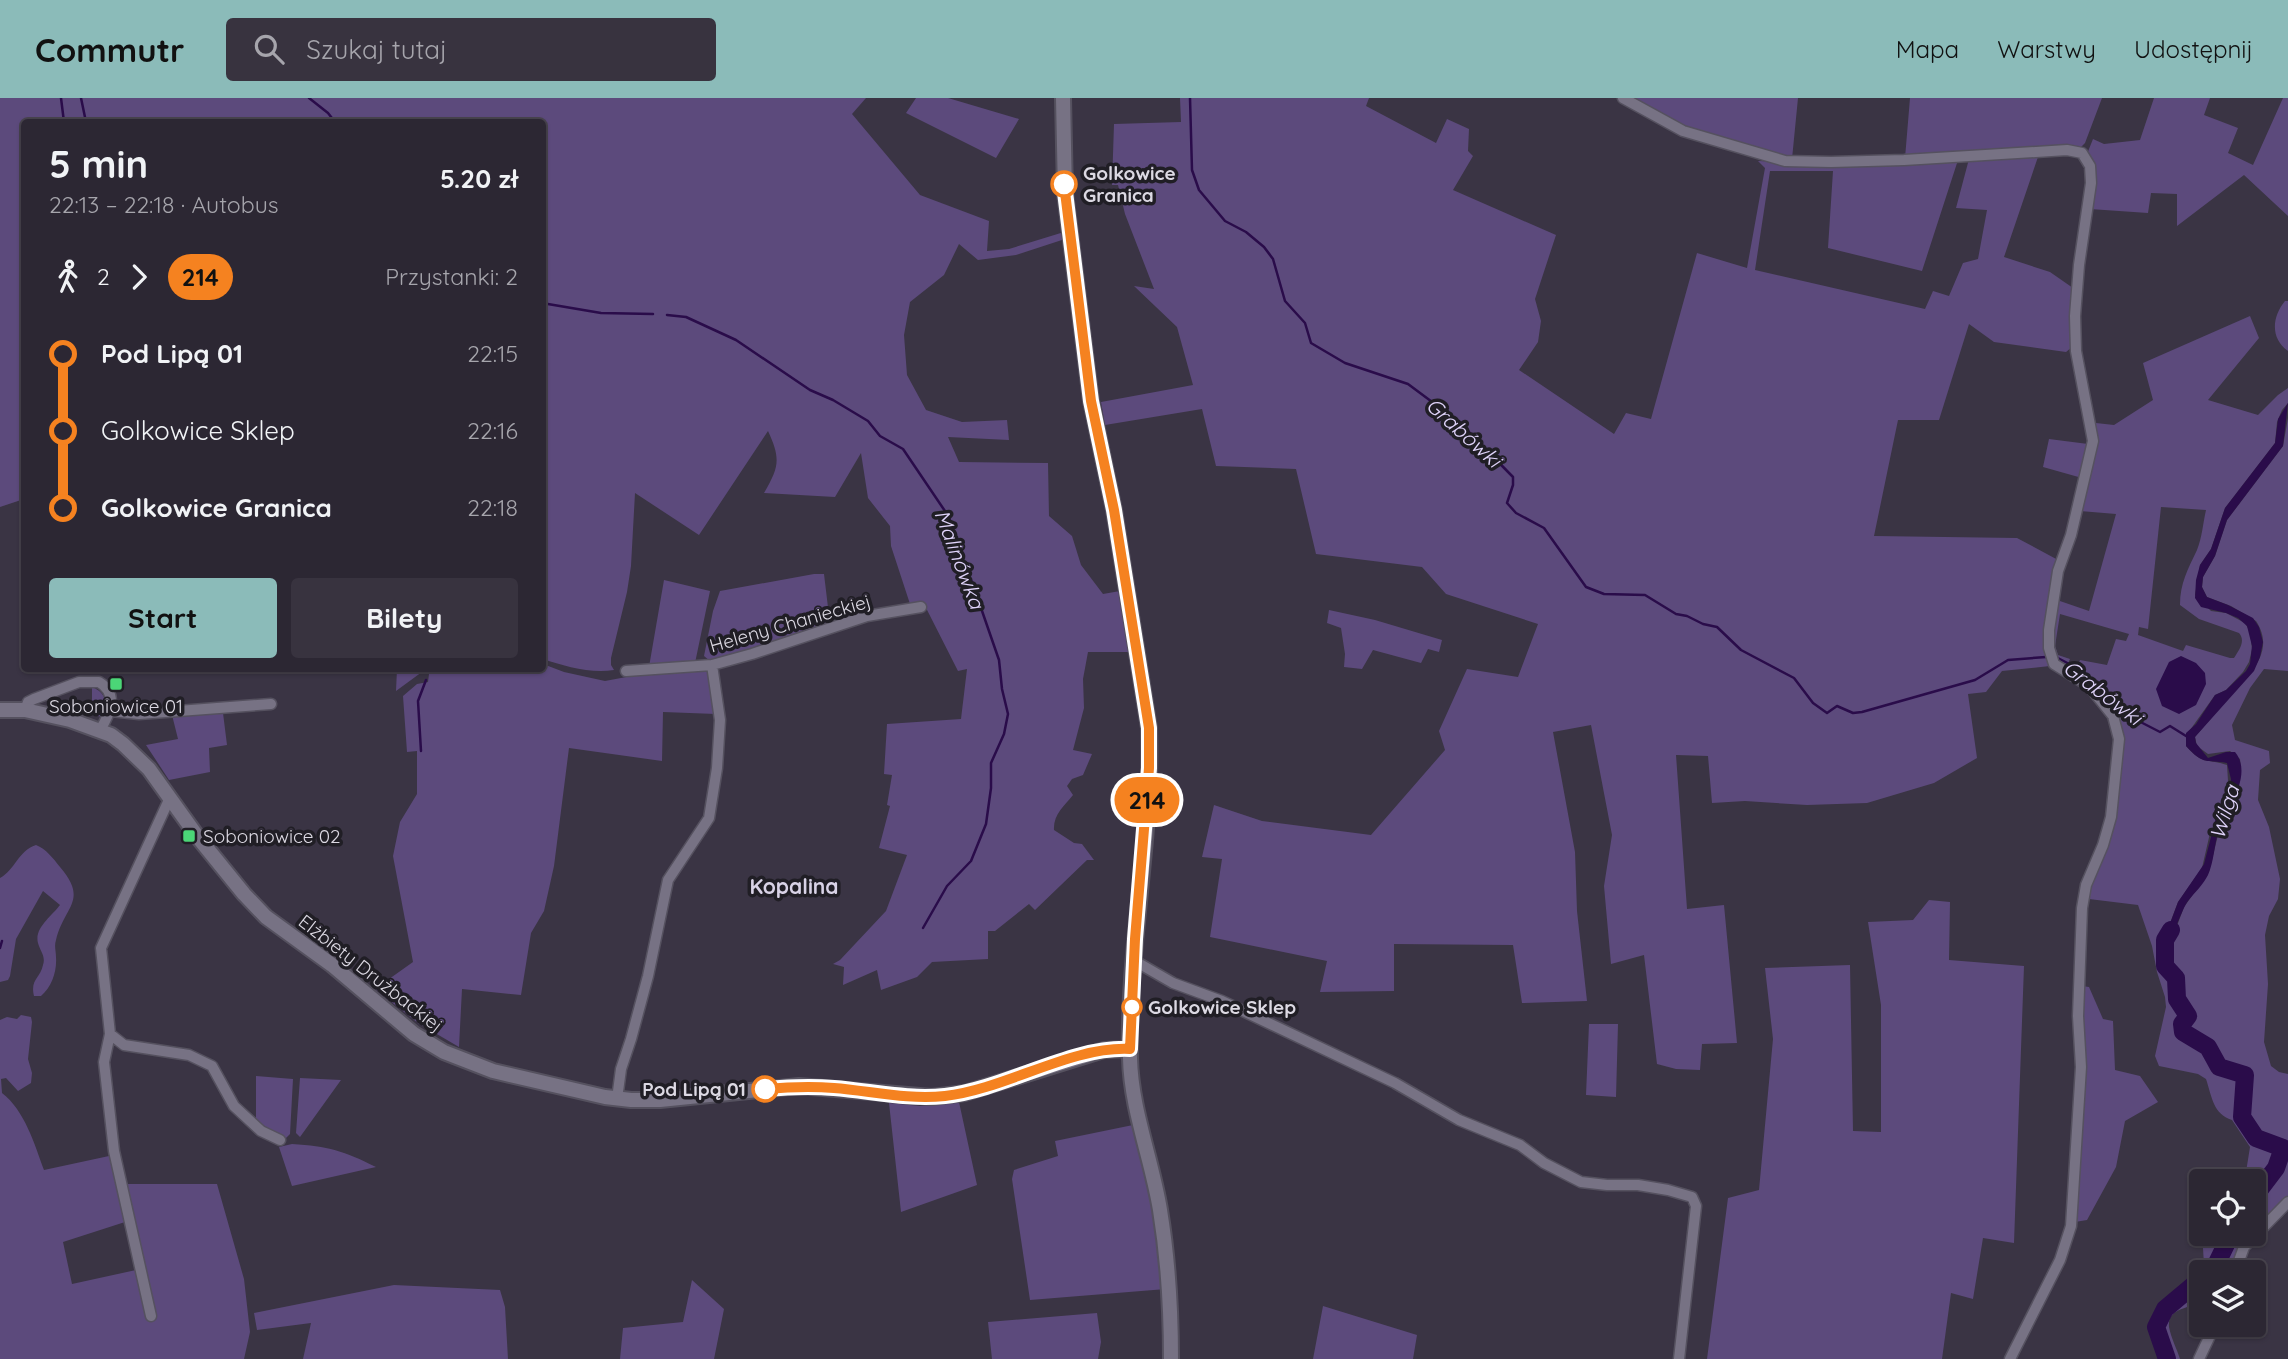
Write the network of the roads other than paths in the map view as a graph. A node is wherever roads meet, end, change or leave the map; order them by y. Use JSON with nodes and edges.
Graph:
{"nodes":[{"id":1,"x":1063,"y":98,"type":"edge"},
{"id":2,"x":1623,"y":98,"type":"edge"},
{"id":3,"x":921,"y":607,"type":"dead end"},
{"id":4,"x":712,"y":665,"type":"junction"},
{"id":5,"x":626,"y":671,"type":"dead end"},
{"id":6,"x":271,"y":705,"type":"dead end"},
{"id":7,"x":0,"y":710,"type":"edge"},
{"id":8,"x":25,"y":710,"type":"junction"},
{"id":9,"x":111,"y":710,"type":"junction"},
{"id":10,"x":100,"y":730,"type":"junction"},
{"id":11,"x":172,"y":800,"type":"junction"},
{"id":12,"x":1133,"y":963,"type":"junction"},
{"id":13,"x":110,"y":1034,"type":"junction"},
{"id":14,"x":1130,"y":1049,"type":"junction"},
{"id":15,"x":617,"y":1099,"type":"junction"},
{"id":16,"x":280,"y":1140,"type":"dead end"},
{"id":17,"x":2288,"y":1202,"type":"edge"},
{"id":18,"x":2239,"y":1260,"type":"edge"},
{"id":19,"x":151,"y":1316,"type":"dead end"},
{"id":20,"x":2209,"y":1337,"type":"edge"},
{"id":21,"x":1171,"y":1359,"type":"edge"},
{"id":22,"x":1679,"y":1359,"type":"edge"},
{"id":23,"x":2010,"y":1359,"type":"edge"},
{"id":24,"x":2199,"y":1359,"type":"edge"}],
"edges":[{"from":1,"to":12,"type":"street"},
{"from":2,"to":23,"type":"street"},
{"from":3,"to":4,"type":"street","name":"Heleny Chanieckiej"},
{"from":4,"to":5,"type":"street","name":"Heleny Chanieckiej"},
{"from":4,"to":15,"type":"street"},
{"from":6,"to":9,"type":"street"},
{"from":7,"to":8,"type":"street","name":"Elżbiety Drużbackiej"},
{"from":8,"to":9,"type":"street"},
{"from":8,"to":10,"type":"street","name":"Elżbiety Drużbackiej"},
{"from":9,"to":10,"type":"street"},
{"from":10,"to":11,"type":"street","name":"Elżbiety Drużbackiej"},
{"from":11,"to":13,"type":"street"},
{"from":11,"to":15,"type":"street","name":"Elżbiety Drużbackiej"},
{"from":12,"to":14,"type":"street"},
{"from":12,"to":22,"type":"street"},
{"from":13,"to":16,"type":"street"},
{"from":13,"to":19,"type":"street"},
{"from":14,"to":15,"type":"street","name":"Elżbiety Drużbackiej"},
{"from":14,"to":21,"type":"street"},
{"from":17,"to":18,"type":"street"},
{"from":20,"to":24,"type":"street"}]}
